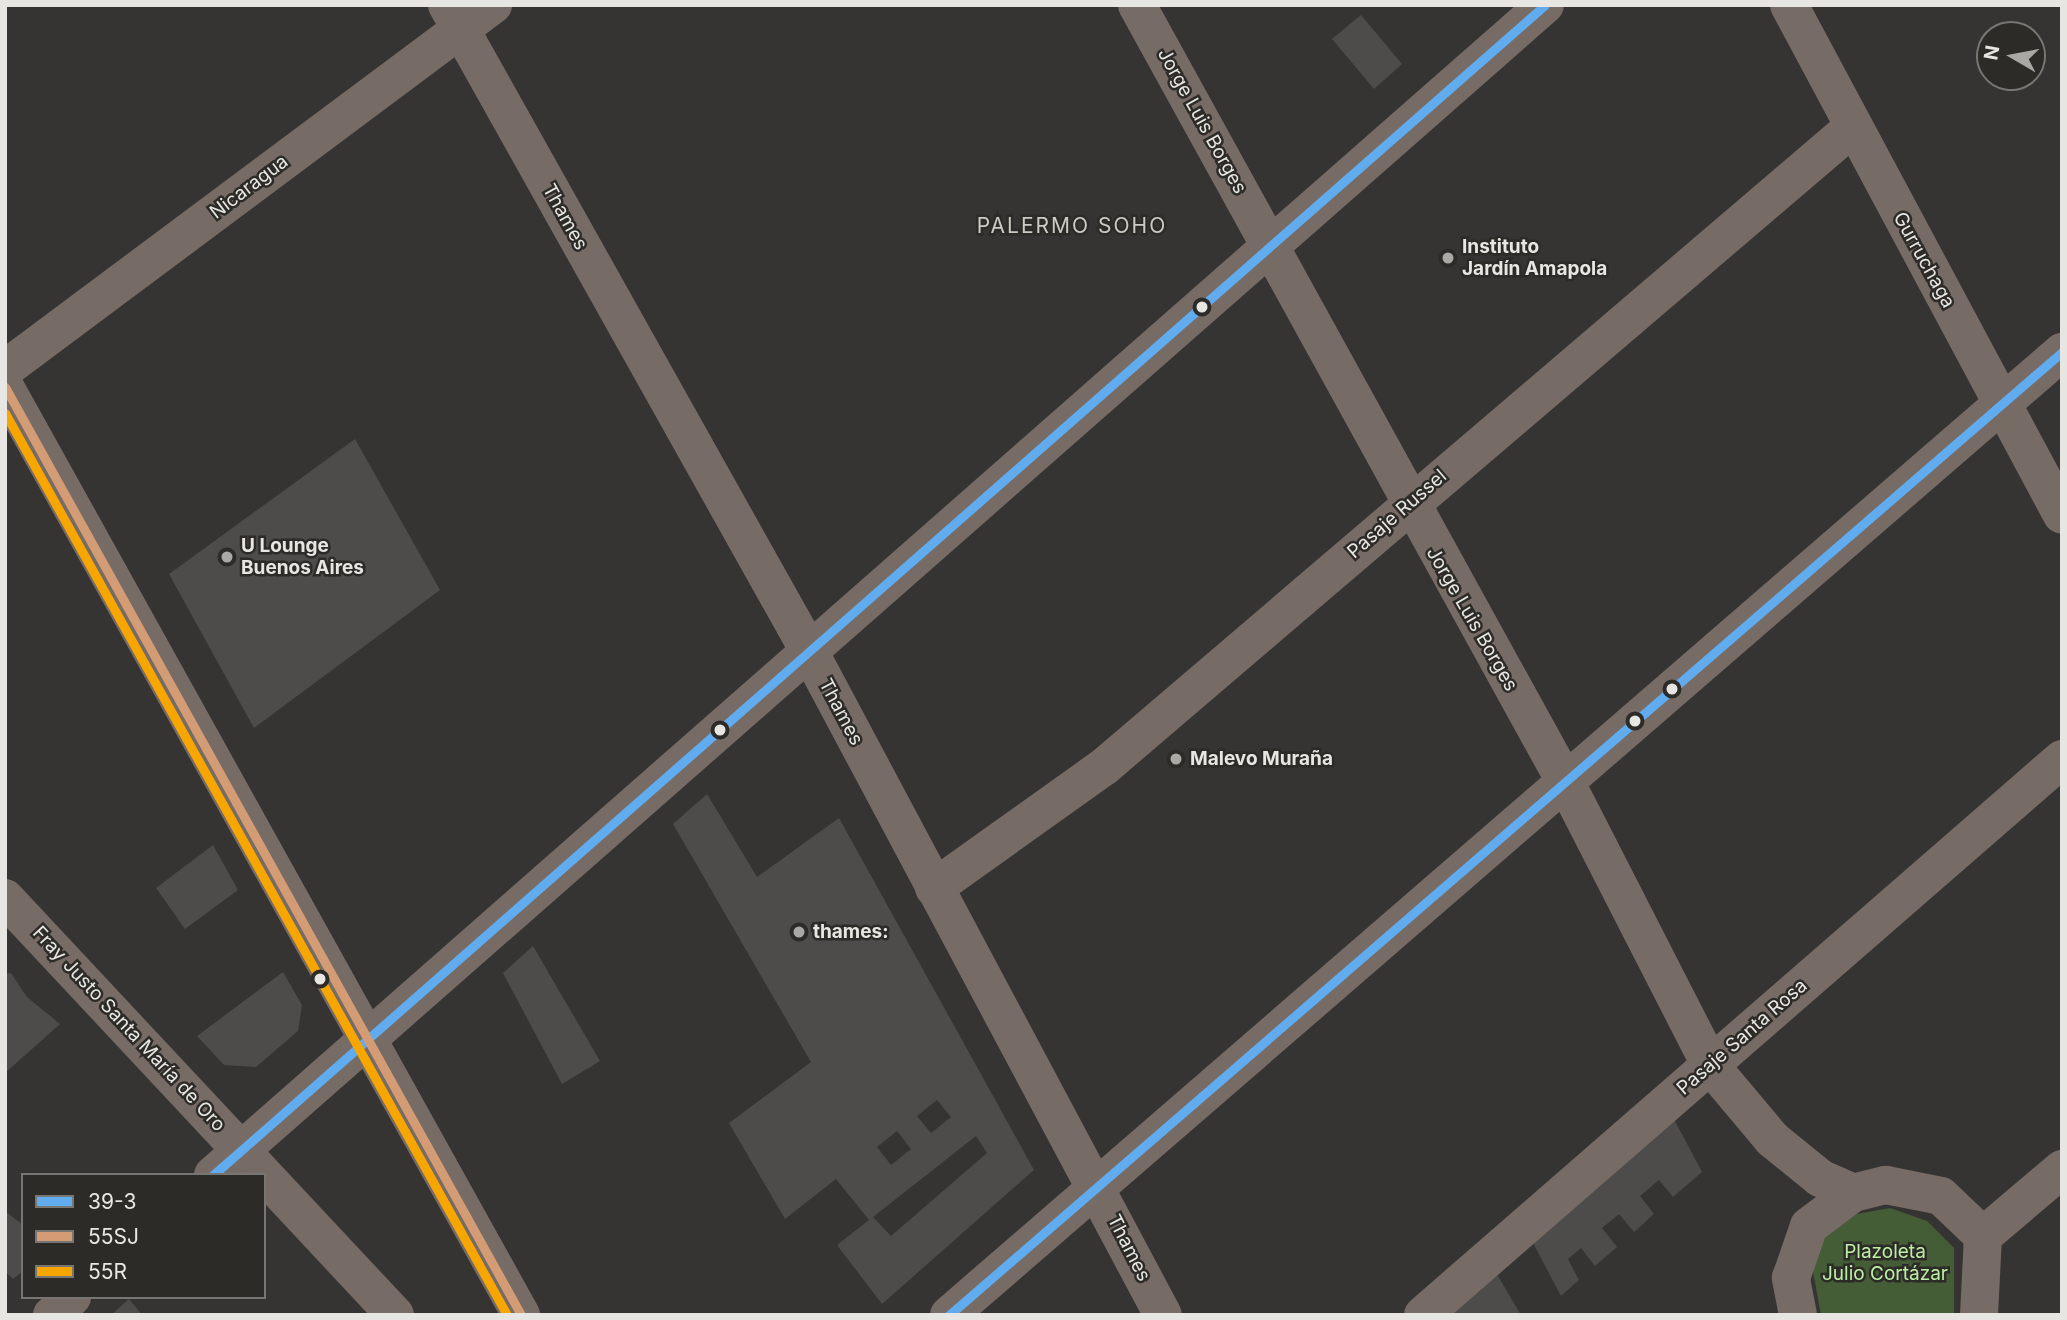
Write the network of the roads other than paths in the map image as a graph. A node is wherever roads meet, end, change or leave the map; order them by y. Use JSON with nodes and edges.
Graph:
{"nodes":[{"id":1,"x":493,"y":5,"type":"edge"},
{"id":2,"x":1137,"y":5,"type":"edge"},
{"id":3,"x":1545,"y":5,"type":"edge"},
{"id":4,"x":1789,"y":5,"type":"edge"},
{"id":5,"x":453,"y":17,"type":"edge"},
{"id":6,"x":1852,"y":128,"type":"junction"},
{"id":7,"x":1270,"y":245,"type":"junction"},
{"id":8,"x":2062,"y":352,"type":"edge"},
{"id":9,"x":5,"y":369,"type":"edge"},
{"id":10,"x":5,"y":387,"type":"edge"},
{"id":11,"x":2003,"y":404,"type":"junction"},
{"id":12,"x":1407,"y":505,"type":"junction"},
{"id":13,"x":2062,"y":514,"type":"edge"},
{"id":14,"x":809,"y":651,"type":"junction"},
{"id":15,"x":2062,"y":760,"type":"edge"},
{"id":16,"x":1567,"y":785,"type":"junction"},
{"id":17,"x":934,"y":888,"type":"junction"},
{"id":18,"x":5,"y":898,"type":"edge"},
{"id":19,"x":367,"y":1039,"type":"junction"},
{"id":20,"x":1710,"y":1065,"type":"junction"},
{"id":21,"x":243,"y":1149,"type":"junction"},
{"id":22,"x":2062,"y":1169,"type":"edge"},
{"id":23,"x":215,"y":1173,"type":"edge"},
{"id":24,"x":265,"y":1173,"type":"edge"},
{"id":25,"x":266,"y":1174,"type":"edge"},
{"id":26,"x":1097,"y":1185,"type":"junction"},
{"id":27,"x":1853,"y":1193,"type":"junction"},
{"id":28,"x":1983,"y":1236,"type":"junction"},
{"id":29,"x":70,"y":1299,"type":"edge"},
{"id":30,"x":52,"y":1315,"type":"edge"},
{"id":31,"x":395,"y":1315,"type":"edge"},
{"id":32,"x":521,"y":1315,"type":"edge"},
{"id":33,"x":949,"y":1315,"type":"edge"},
{"id":34,"x":1163,"y":1315,"type":"edge"},
{"id":35,"x":1423,"y":1315,"type":"edge"},
{"id":36,"x":1798,"y":1315,"type":"edge"},
{"id":37,"x":1979,"y":1315,"type":"edge"}],
"edges":[{"from":1,"to":5,"type":"street","name":"Nicaragua"},
{"from":2,"to":7,"type":"street","name":"Jorge Luis Borges"},
{"from":3,"to":7,"type":"street"},
{"from":4,"to":6,"type":"street","name":"Gurruchaga"},
{"from":5,"to":9,"type":"street","name":"Nicaragua"},
{"from":5,"to":14,"type":"street","name":"Thames"},
{"from":6,"to":11,"type":"street","name":"Gurruchaga"},
{"from":6,"to":12,"type":"street","name":"Pasaje Russel"},
{"from":7,"to":12,"type":"street","name":"Jorge Luis Borges"},
{"from":7,"to":14,"type":"street"},
{"from":8,"to":11,"type":"street"},
{"from":10,"to":19,"type":"street"},
{"from":11,"to":13,"type":"street","name":"Gurruchaga"},
{"from":11,"to":16,"type":"street"},
{"from":12,"to":16,"type":"street","name":"Jorge Luis Borges"},
{"from":12,"to":17,"type":"street","name":"Pasaje Russel"},
{"from":14,"to":17,"type":"street","name":"Thames"},
{"from":14,"to":19,"type":"street"},
{"from":15,"to":20,"type":"street","name":"Pasaje Santa Rosa"},
{"from":16,"to":20,"type":"street","name":"Jorge Luis Borges"},
{"from":16,"to":26,"type":"street"},
{"from":17,"to":26,"type":"street","name":"Thames"},
{"from":18,"to":21,"type":"street","name":"Fray Justo Santa María de Oro"},
{"from":19,"to":21,"type":"street"},
{"from":19,"to":32,"type":"street"},
{"from":20,"to":27,"type":"street","name":"Jorge Luis Borges"},
{"from":20,"to":35,"type":"street","name":"Pasaje Santa Rosa"},
{"from":21,"to":23,"type":"street"},
{"from":21,"to":24,"type":"street","name":"Fray Justo Santa María de Oro"},
{"from":22,"to":28,"type":"street"},
{"from":25,"to":31,"type":"street","name":"Fray Justo Santa María de Oro"},
{"from":26,"to":33,"type":"street"},
{"from":26,"to":34,"type":"street","name":"Thames"},
{"from":27,"to":28,"type":"street"},
{"from":27,"to":36,"type":"street"},
{"from":28,"to":37,"type":"street"},
{"from":29,"to":30,"type":"street"}]}
